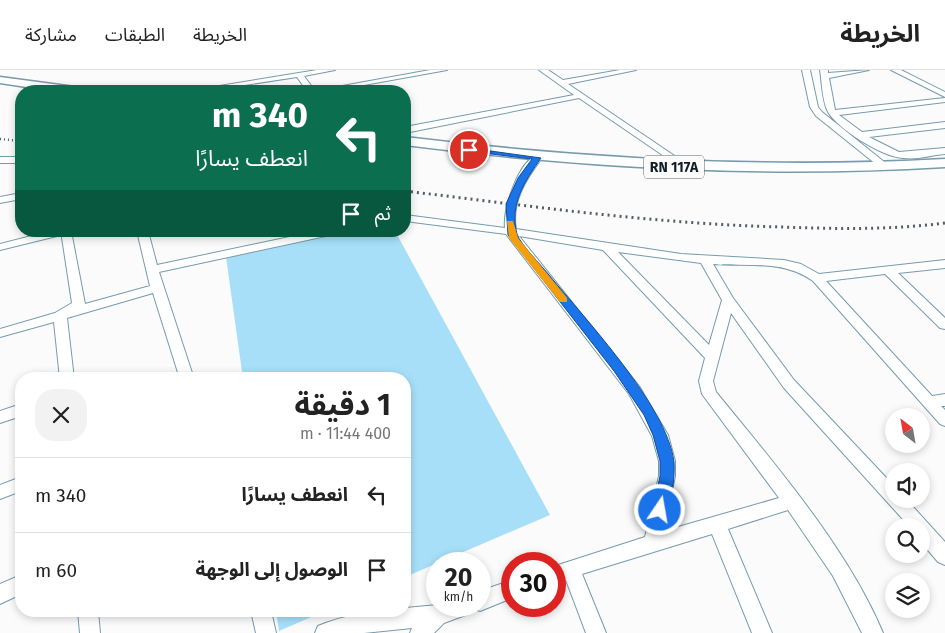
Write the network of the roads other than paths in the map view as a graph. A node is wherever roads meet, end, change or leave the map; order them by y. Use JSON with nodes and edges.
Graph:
{"nodes":[{"id":1,"x":331,"y":70,"type":"edge"},
{"id":2,"x":443,"y":70,"type":"edge"},
{"id":3,"x":543,"y":70,"type":"edge"},
{"id":4,"x":632,"y":70,"type":"edge"},
{"id":5,"x":806,"y":70,"type":"edge"},
{"id":6,"x":865,"y":70,"type":"edge"},
{"id":7,"x":895,"y":70,"type":"edge"},
{"id":8,"x":825,"y":73,"type":"edge"},
{"id":9,"x":299,"y":75,"type":"junction"},
{"id":10,"x":0,"y":80,"type":"edge"},
{"id":11,"x":561,"y":83,"type":"junction"},
{"id":12,"x":34,"y":85,"type":"edge"},
{"id":13,"x":233,"y":85,"type":"edge"},
{"id":14,"x":306,"y":85,"type":"edge"},
{"id":15,"x":354,"y":85,"type":"edge"},
{"id":16,"x":945,"y":95,"type":"edge"},
{"id":17,"x":579,"y":96,"type":"junction"},
{"id":18,"x":945,"y":100,"type":"edge"},
{"id":19,"x":833,"y":113,"type":"junction"},
{"id":20,"x":945,"y":125,"type":"edge"},
{"id":21,"x":411,"y":129,"type":"edge"},
{"id":22,"x":862,"y":135,"type":"junction"},
{"id":23,"x":411,"y":143,"type":"edge"},
{"id":24,"x":945,"y":151,"type":"edge"},
{"id":25,"x":537,"y":158,"type":"junction"},
{"id":26,"x":0,"y":160,"type":"edge"},
{"id":27,"x":15,"y":160,"type":"edge"},
{"id":28,"x":945,"y":163,"type":"edge"},
{"id":29,"x":686,"y":167,"type":"junction"},
{"id":30,"x":885,"y":167,"type":"junction"},
{"id":31,"x":15,"y":197,"type":"edge"},
{"id":32,"x":0,"y":200,"type":"edge"},
{"id":33,"x":411,"y":219,"type":"edge"},
{"id":34,"x":512,"y":232,"type":"junction"},
{"id":35,"x":39,"y":237,"type":"edge"},
{"id":36,"x":60,"y":237,"type":"edge"},
{"id":37,"x":144,"y":237,"type":"edge"},
{"id":38,"x":307,"y":237,"type":"edge"},
{"id":39,"x":0,"y":247,"type":"edge"},
{"id":40,"x":606,"y":247,"type":"junction"},
{"id":41,"x":705,"y":260,"type":"junction"},
{"id":42,"x":945,"y":264,"type":"edge"},
{"id":43,"x":152,"y":270,"type":"junction"},
{"id":44,"x":888,"y":270,"type":"junction"},
{"id":45,"x":817,"y":278,"type":"junction"},
{"id":46,"x":156,"y":288,"type":"junction"},
{"id":47,"x":728,"y":300,"type":"junction"},
{"id":48,"x":60,"y":315,"type":"junction"},
{"id":49,"x":945,"y":325,"type":"edge"},
{"id":50,"x":0,"y":333,"type":"edge"},
{"id":51,"x":712,"y":356,"type":"junction"},
{"id":52,"x":66,"y":372,"type":"edge"},
{"id":53,"x":185,"y":372,"type":"edge"},
{"id":54,"x":945,"y":400,"type":"edge"},
{"id":55,"x":929,"y":402,"type":"junction"},
{"id":56,"x":15,"y":412,"type":"edge"},
{"id":57,"x":0,"y":417,"type":"edge"},
{"id":58,"x":945,"y":420,"type":"edge"},
{"id":59,"x":15,"y":486,"type":"edge"},
{"id":60,"x":885,"y":488,"type":"edge"},
{"id":61,"x":0,"y":492,"type":"edge"},
{"id":62,"x":791,"y":502,"type":"junction"},
{"id":63,"x":903,"y":508,"type":"edge"},
{"id":64,"x":913,"y":518,"type":"edge"},
{"id":65,"x":717,"y":524,"type":"junction"},
{"id":66,"x":930,"y":538,"type":"edge"},
{"id":67,"x":653,"y":543,"type":"junction"},
{"id":68,"x":945,"y":556,"type":"edge"},
{"id":69,"x":566,"y":571,"type":"edge"},
{"id":70,"x":566,"y":578,"type":"edge"},
{"id":71,"x":15,"y":587,"type":"edge"},
{"id":72,"x":0,"y":594,"type":"edge"},
{"id":73,"x":426,"y":616,"type":"edge"},
{"id":74,"x":89,"y":617,"type":"edge"},
{"id":75,"x":262,"y":617,"type":"edge"},
{"id":76,"x":436,"y":617,"type":"edge"},
{"id":77,"x":90,"y":633,"type":"edge"},
{"id":78,"x":266,"y":633,"type":"edge"},
{"id":79,"x":325,"y":633,"type":"edge"},
{"id":80,"x":420,"y":633,"type":"edge"},
{"id":81,"x":596,"y":633,"type":"edge"},
{"id":82,"x":762,"y":633,"type":"edge"},
{"id":83,"x":873,"y":633,"type":"edge"}],
"edges":[{"from":1,"to":9,"type":"street"},
{"from":2,"to":15,"type":"street"},
{"from":3,"to":11,"type":"street"},
{"from":4,"to":11,"type":"street"},
{"from":5,"to":30,"type":"street"},
{"from":6,"to":8,"type":"street"},
{"from":7,"to":16,"type":"street"},
{"from":8,"to":19,"type":"street"},
{"from":9,"to":13,"type":"street"},
{"from":9,"to":14,"type":"street"},
{"from":10,"to":12,"type":"main road"},
{"from":11,"to":17,"type":"street"},
{"from":17,"to":21,"type":"street"},
{"from":17,"to":29,"type":"street"},
{"from":18,"to":19,"type":"street"},
{"from":19,"to":22,"type":"street"},
{"from":20,"to":22,"type":"street"},
{"from":22,"to":24,"type":"street"},
{"from":23,"to":25,"type":"main road","number":"RN 117A"},
{"from":25,"to":29,"type":"main road","number":"RN 117A"},
{"from":25,"to":34,"type":"street"},
{"from":26,"to":27,"type":"street"},
{"from":28,"to":30,"type":"main road","number":"RN 117A"},
{"from":29,"to":30,"type":"main road","number":"RN 117A"},
{"from":31,"to":32,"type":"street"},
{"from":33,"to":34,"type":"street"},
{"from":34,"to":40,"type":"street"},
{"from":34,"to":67,"type":"street"},
{"from":35,"to":39,"type":"street"},
{"from":36,"to":48,"type":"street"},
{"from":37,"to":43,"type":"street"},
{"from":38,"to":43,"type":"street"},
{"from":40,"to":41,"type":"street"},
{"from":40,"to":51,"type":"street"},
{"from":41,"to":45,"type":"street"},
{"from":41,"to":47,"type":"street"},
{"from":42,"to":44,"type":"street"},
{"from":43,"to":46,"type":"street"},
{"from":44,"to":45,"type":"street"},
{"from":44,"to":49,"type":"street"},
{"from":45,"to":55,"type":"street"},
{"from":46,"to":48,"type":"street"},
{"from":46,"to":53,"type":"street"},
{"from":47,"to":51,"type":"street"},
{"from":47,"to":60,"type":"street"},
{"from":48,"to":50,"type":"street"},
{"from":48,"to":52,"type":"street"},
{"from":51,"to":62,"type":"street"},
{"from":54,"to":55,"type":"street"},
{"from":55,"to":58,"type":"street"},
{"from":56,"to":57,"type":"street"},
{"from":59,"to":61,"type":"street"},
{"from":62,"to":65,"type":"street"},
{"from":62,"to":83,"type":"street"},
{"from":63,"to":64,"type":"street"},
{"from":65,"to":67,"type":"street"},
{"from":65,"to":82,"type":"street"},
{"from":66,"to":68,"type":"street"},
{"from":67,"to":69,"type":"street"},
{"from":70,"to":81,"type":"street"},
{"from":71,"to":72,"type":"street"},
{"from":73,"to":79,"type":"street"},
{"from":74,"to":77,"type":"street"},
{"from":75,"to":78,"type":"street"},
{"from":76,"to":80,"type":"street"}]}
